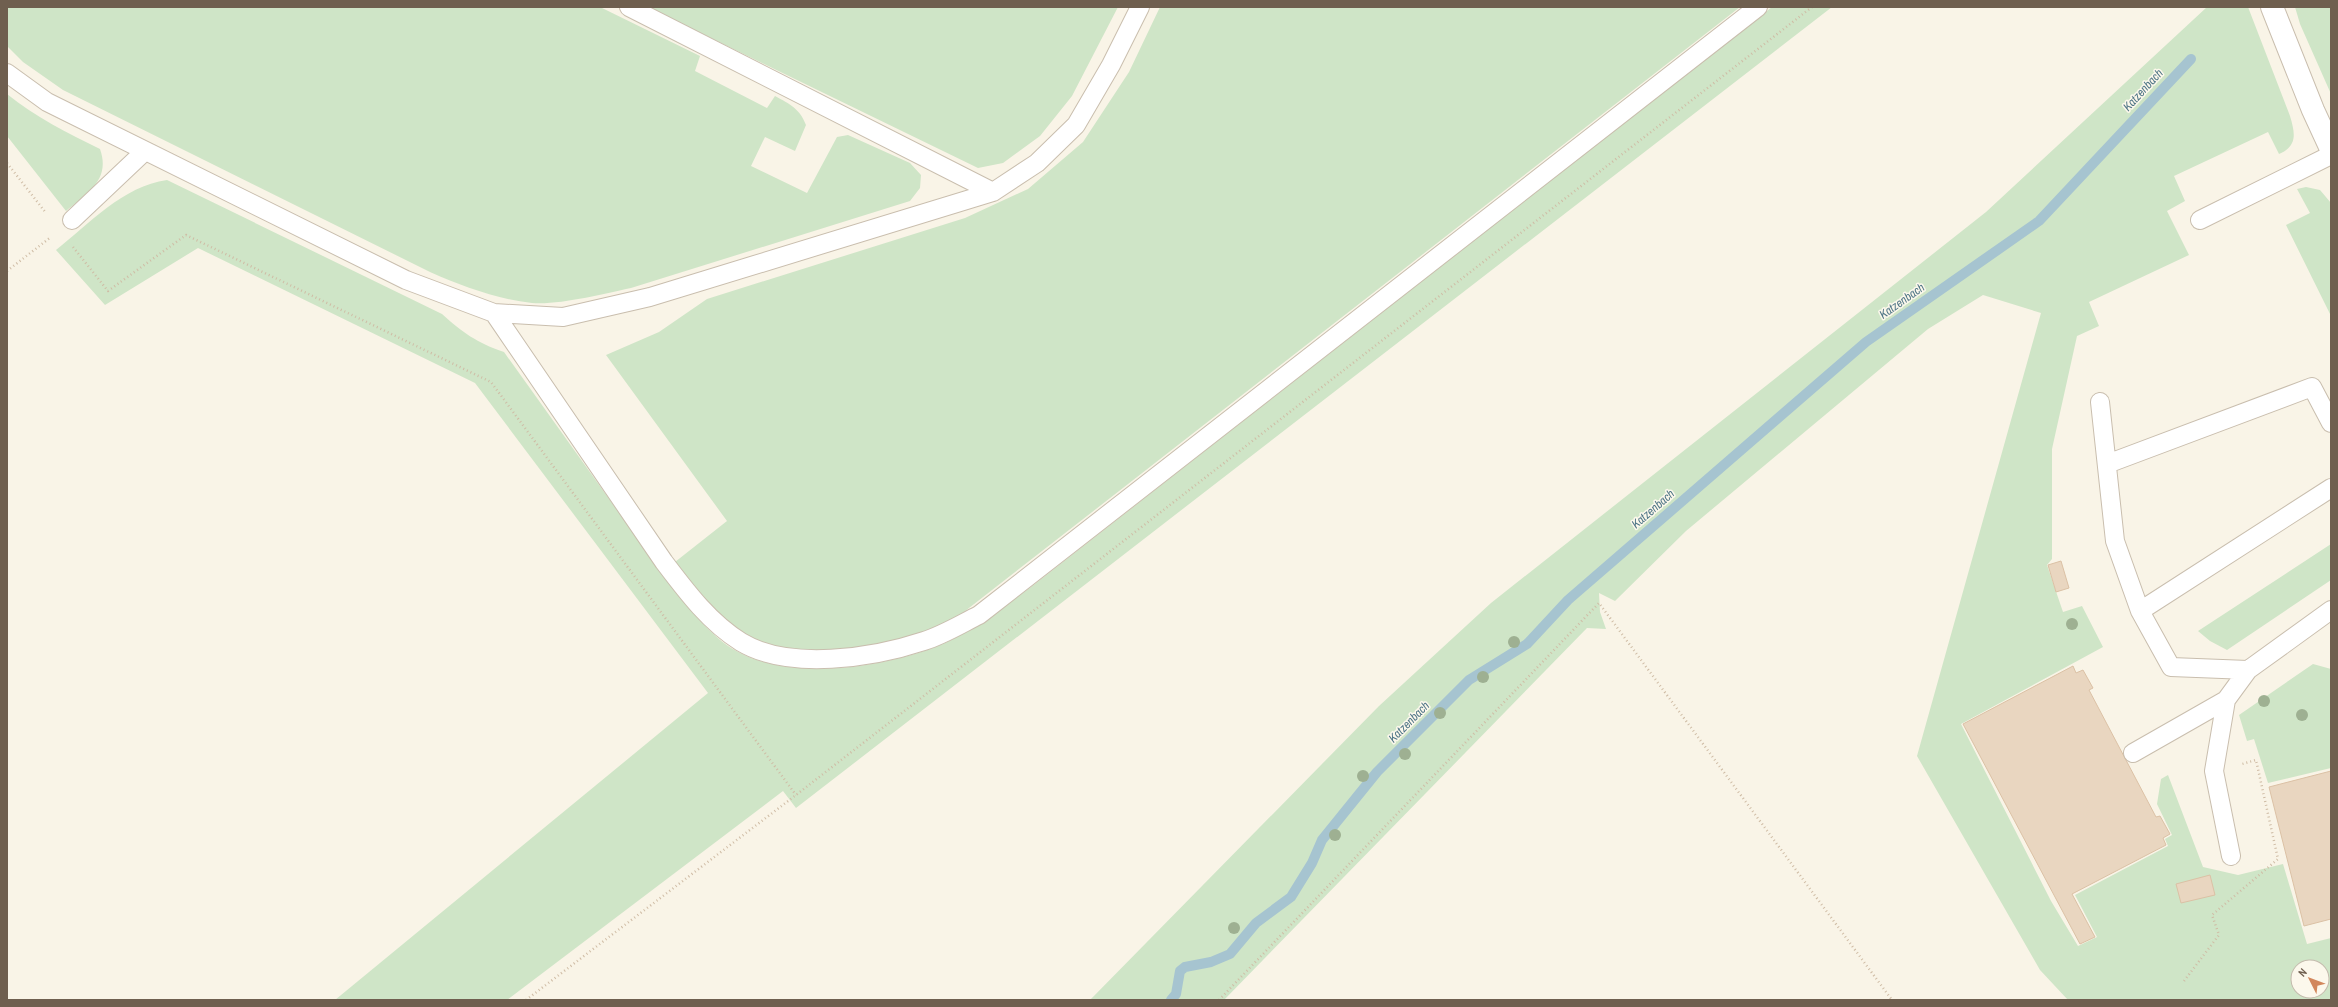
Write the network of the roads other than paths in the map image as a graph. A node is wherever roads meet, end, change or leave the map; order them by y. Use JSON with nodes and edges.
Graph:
{"nodes":[{"id":1,"x":629,"y":7,"type":"edge"},
{"id":2,"x":1140,"y":7,"type":"edge"},
{"id":3,"x":1758,"y":7,"type":"edge"},
{"id":4,"x":2272,"y":7,"type":"edge"},
{"id":5,"x":7,"y":73,"type":"edge"},
{"id":6,"x":2331,"y":149,"type":"edge"},
{"id":7,"x":145,"y":151,"type":"junction"},
{"id":8,"x":2331,"y":155,"type":"edge"},
{"id":9,"x":993,"y":192,"type":"junction"},
{"id":10,"x":2200,"y":220,"type":"dead end"},
{"id":11,"x":65,"y":225,"type":"road end"},
{"id":12,"x":494,"y":313,"type":"junction"},
{"id":13,"x":2100,"y":402,"type":"dead end"},
{"id":14,"x":2331,"y":423,"type":"edge"},
{"id":15,"x":2107,"y":464,"type":"junction"},
{"id":16,"x":2331,"y":488,"type":"edge"},
{"id":17,"x":2331,"y":610,"type":"edge"},
{"id":18,"x":2140,"y":611,"type":"junction"},
{"id":19,"x":2248,"y":670,"type":"junction"},
{"id":20,"x":2226,"y":700,"type":"junction"},
{"id":21,"x":2133,"y":753,"type":"dead end"},
{"id":22,"x":2231,"y":856,"type":"dead end"}],
"edges":[{"from":1,"to":9,"type":"lane"},
{"from":2,"to":9,"type":"lane"},
{"from":3,"to":12,"type":"lane"},
{"from":4,"to":6,"type":"street"},
{"from":5,"to":7,"type":"lane"},
{"from":7,"to":11,"type":"lane"},
{"from":7,"to":12,"type":"lane"},
{"from":8,"to":10,"type":"lane"},
{"from":9,"to":12,"type":"lane"},
{"from":13,"to":15,"type":"lane"},
{"from":14,"to":15,"type":"lane"},
{"from":15,"to":18,"type":"lane"},
{"from":16,"to":18,"type":"lane"},
{"from":17,"to":19,"type":"lane"},
{"from":18,"to":19,"type":"lane"},
{"from":19,"to":20,"type":"lane"},
{"from":20,"to":21,"type":"lane"},
{"from":20,"to":22,"type":"lane"}]}
